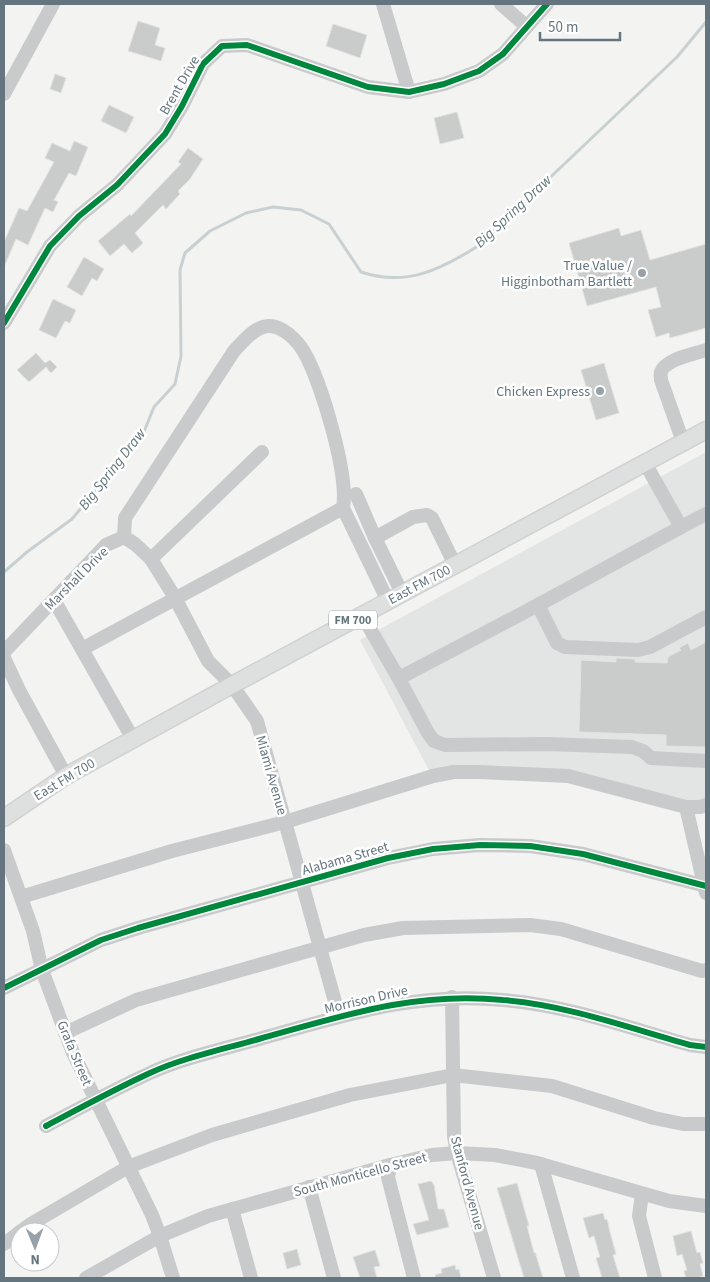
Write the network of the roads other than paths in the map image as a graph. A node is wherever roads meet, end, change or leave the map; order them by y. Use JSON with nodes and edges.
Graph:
{"nodes":[{"id":1,"x":52,"y":4,"type":"edge"},
{"id":2,"x":383,"y":4,"type":"edge"},
{"id":3,"x":501,"y":4,"type":"edge"},
{"id":4,"x":547,"y":4,"type":"edge"},
{"id":5,"x":526,"y":26,"type":"junction"},
{"id":6,"x":409,"y":92,"type":"junction"},
{"id":7,"x":4,"y":94,"type":"edge"},
{"id":8,"x":4,"y":323,"type":"edge"},
{"id":9,"x":706,"y":350,"type":"edge"},
{"id":10,"x":706,"y":430,"type":"edge"},
{"id":11,"x":683,"y":442,"type":"junction"},
{"id":12,"x":262,"y":452,"type":"dead end"},
{"id":13,"x":646,"y":463,"type":"junction"},
{"id":14,"x":356,"y":494,"type":"dead end"},
{"id":15,"x":343,"y":508,"type":"junction"},
{"id":16,"x":706,"y":514,"type":"edge"},
{"id":17,"x":681,"y":527,"type":"junction"},
{"id":18,"x":124,"y":537,"type":"junction"},
{"id":19,"x":375,"y":538,"type":"junction"},
{"id":20,"x":151,"y":559,"type":"junction"},
{"id":21,"x":455,"y":565,"type":"junction"},
{"id":22,"x":395,"y":597,"type":"junction"},
{"id":23,"x":175,"y":599,"type":"junction"},
{"id":24,"x":54,"y":600,"type":"junction"},
{"id":25,"x":538,"y":605,"type":"junction"},
{"id":26,"x":362,"y":615,"type":"junction"},
{"id":27,"x":706,"y":617,"type":"edge"},
{"id":28,"x":82,"y":649,"type":"junction"},
{"id":29,"x":4,"y":652,"type":"edge"},
{"id":30,"x":4,"y":658,"type":"edge"},
{"id":31,"x":398,"y":677,"type":"junction"},
{"id":32,"x":232,"y":684,"type":"junction"},
{"id":33,"x":133,"y":739,"type":"junction"},
{"id":34,"x":706,"y":761,"type":"edge"},
{"id":35,"x":66,"y":776,"type":"junction"},
{"id":36,"x":706,"y":805,"type":"edge"},
{"id":37,"x":686,"y":807,"type":"junction"},
{"id":38,"x":4,"y":818,"type":"edge"},
{"id":39,"x":286,"y":822,"type":"junction"},
{"id":40,"x":4,"y":850,"type":"edge"},
{"id":41,"x":303,"y":883,"type":"junction"},
{"id":42,"x":706,"y":889,"type":"edge"},
{"id":43,"x":20,"y":897,"type":"junction"},
{"id":44,"x":320,"y":948,"type":"junction"},
{"id":45,"x":42,"y":970,"type":"junction"},
{"id":46,"x":706,"y":970,"type":"edge"},
{"id":47,"x":4,"y":988,"type":"edge"},
{"id":48,"x":452,"y":997,"type":"junction"},
{"id":49,"x":339,"y":1016,"type":"junction"},
{"id":50,"x":65,"y":1033,"type":"junction"},
{"id":51,"x":706,"y":1047,"type":"edge"},
{"id":52,"x":453,"y":1075,"type":"junction"},
{"id":53,"x":95,"y":1100,"type":"junction"},
{"id":54,"x":706,"y":1124,"type":"edge"},
{"id":55,"x":46,"y":1126,"type":"dead end"},
{"id":56,"x":458,"y":1153,"type":"junction"},
{"id":57,"x":540,"y":1164,"type":"junction"},
{"id":58,"x":390,"y":1165,"type":"junction"},
{"id":59,"x":128,"y":1167,"type":"junction"},
{"id":60,"x":309,"y":1187,"type":"junction"},
{"id":61,"x":642,"y":1194,"type":"junction"},
{"id":62,"x":706,"y":1206,"type":"edge"},
{"id":63,"x":232,"y":1209,"type":"junction"},
{"id":64,"x":34,"y":1222,"type":"edge"},
{"id":65,"x":160,"y":1236,"type":"junction"},
{"id":66,"x":86,"y":1278,"type":"edge"},
{"id":67,"x":173,"y":1278,"type":"edge"},
{"id":68,"x":251,"y":1278,"type":"edge"},
{"id":69,"x":334,"y":1278,"type":"edge"},
{"id":70,"x":414,"y":1278,"type":"edge"},
{"id":71,"x":494,"y":1278,"type":"edge"},
{"id":72,"x":573,"y":1278,"type":"edge"},
{"id":73,"x":655,"y":1278,"type":"edge"}],
"edges":[{"from":1,"to":7,"type":"street"},
{"from":2,"to":6,"type":"street"},
{"from":3,"to":5,"type":"street"},
{"from":4,"to":5,"type":"street","name":"Brent Drive"},
{"from":5,"to":6,"type":"street","name":"Brent Drive"},
{"from":6,"to":8,"type":"street","name":"Brent Drive"},
{"from":9,"to":11,"type":"street"},
{"from":10,"to":11,"type":"main road","name":"East FM 700","number":"FM 700"},
{"from":11,"to":13,"type":"main road","name":"East FM 700","number":"FM 700"},
{"from":12,"to":20,"type":"street"},
{"from":13,"to":17,"type":"street"},
{"from":13,"to":21,"type":"main road","name":"East FM 700","number":"FM 700"},
{"from":14,"to":19,"type":"street"},
{"from":15,"to":18,"type":"street"},
{"from":15,"to":22,"type":"street"},
{"from":15,"to":23,"type":"street"},
{"from":16,"to":17,"type":"street"},
{"from":17,"to":25,"type":"street"},
{"from":18,"to":20,"type":"street"},
{"from":18,"to":24,"type":"street","name":"Marshall Drive"},
{"from":19,"to":21,"type":"street"},
{"from":19,"to":22,"type":"street"},
{"from":20,"to":23,"type":"street","name":"Miami Avenue"},
{"from":21,"to":22,"type":"main road","name":"East FM 700","number":"FM 700"},
{"from":22,"to":26,"type":"main road","name":"East FM 700","number":"FM 700"},
{"from":23,"to":28,"type":"street"},
{"from":23,"to":32,"type":"street","name":"Miami Avenue"},
{"from":24,"to":28,"type":"street"},
{"from":24,"to":29,"type":"street","name":"Marshall Drive"},
{"from":25,"to":27,"type":"street"},
{"from":25,"to":31,"type":"street"},
{"from":26,"to":31,"type":"street"},
{"from":26,"to":32,"type":"main road","name":"East FM 700","number":"FM 700"},
{"from":28,"to":33,"type":"street"},
{"from":30,"to":35,"type":"street"},
{"from":31,"to":34,"type":"street"},
{"from":32,"to":33,"type":"main road","name":"East FM 700","number":"FM 700"},
{"from":32,"to":39,"type":"street","name":"Miami Avenue"},
{"from":33,"to":35,"type":"main road","name":"East FM 700","number":"FM 700"},
{"from":35,"to":38,"type":"main road","name":"East FM 700","number":"FM 700"},
{"from":36,"to":37,"type":"street"},
{"from":37,"to":39,"type":"street"},
{"from":37,"to":42,"type":"street"},
{"from":39,"to":41,"type":"street","name":"Miami Avenue"},
{"from":39,"to":43,"type":"street"},
{"from":40,"to":43,"type":"street","name":"Grafa Street"},
{"from":41,"to":42,"type":"street","name":"Alabama Street"},
{"from":41,"to":44,"type":"street","name":"Miami Avenue"},
{"from":41,"to":45,"type":"street","name":"Alabama Street"},
{"from":43,"to":45,"type":"street","name":"Grafa Street"},
{"from":44,"to":46,"type":"street"},
{"from":44,"to":49,"type":"street","name":"Miami Avenue"},
{"from":44,"to":50,"type":"street"},
{"from":45,"to":47,"type":"street","name":"Alabama Street"},
{"from":45,"to":50,"type":"street","name":"Grafa Street"},
{"from":48,"to":49,"type":"street","name":"Morrison Drive"},
{"from":48,"to":51,"type":"street","name":"Morrison Drive"},
{"from":48,"to":52,"type":"street","name":"Stanford Avenue"},
{"from":49,"to":53,"type":"street","name":"Morrison Drive"},
{"from":50,"to":53,"type":"street","name":"Grafa Street"},
{"from":52,"to":54,"type":"street"},
{"from":52,"to":56,"type":"street","name":"Stanford Avenue"},
{"from":52,"to":59,"type":"street"},
{"from":53,"to":55,"type":"street","name":"Morrison Drive"},
{"from":53,"to":59,"type":"street","name":"Grafa Street"},
{"from":56,"to":57,"type":"street","name":"South Monticello Street"},
{"from":56,"to":58,"type":"street","name":"South Monticello Street"},
{"from":56,"to":71,"type":"street","name":"Stanford Avenue"},
{"from":57,"to":61,"type":"street","name":"South Monticello Street"},
{"from":57,"to":72,"type":"street"},
{"from":58,"to":60,"type":"street","name":"South Monticello Street"},
{"from":58,"to":70,"type":"street"},
{"from":59,"to":64,"type":"street"},
{"from":59,"to":65,"type":"street","name":"Grafa Street"},
{"from":60,"to":63,"type":"street","name":"South Monticello Street"},
{"from":60,"to":69,"type":"street"},
{"from":61,"to":62,"type":"street","name":"South Monticello Street"},
{"from":61,"to":73,"type":"street"},
{"from":63,"to":65,"type":"street","name":"South Monticello Street"},
{"from":63,"to":68,"type":"street"},
{"from":65,"to":66,"type":"street","name":"South Monticello Street"},
{"from":65,"to":67,"type":"street","name":"Grafa Street"}]}
